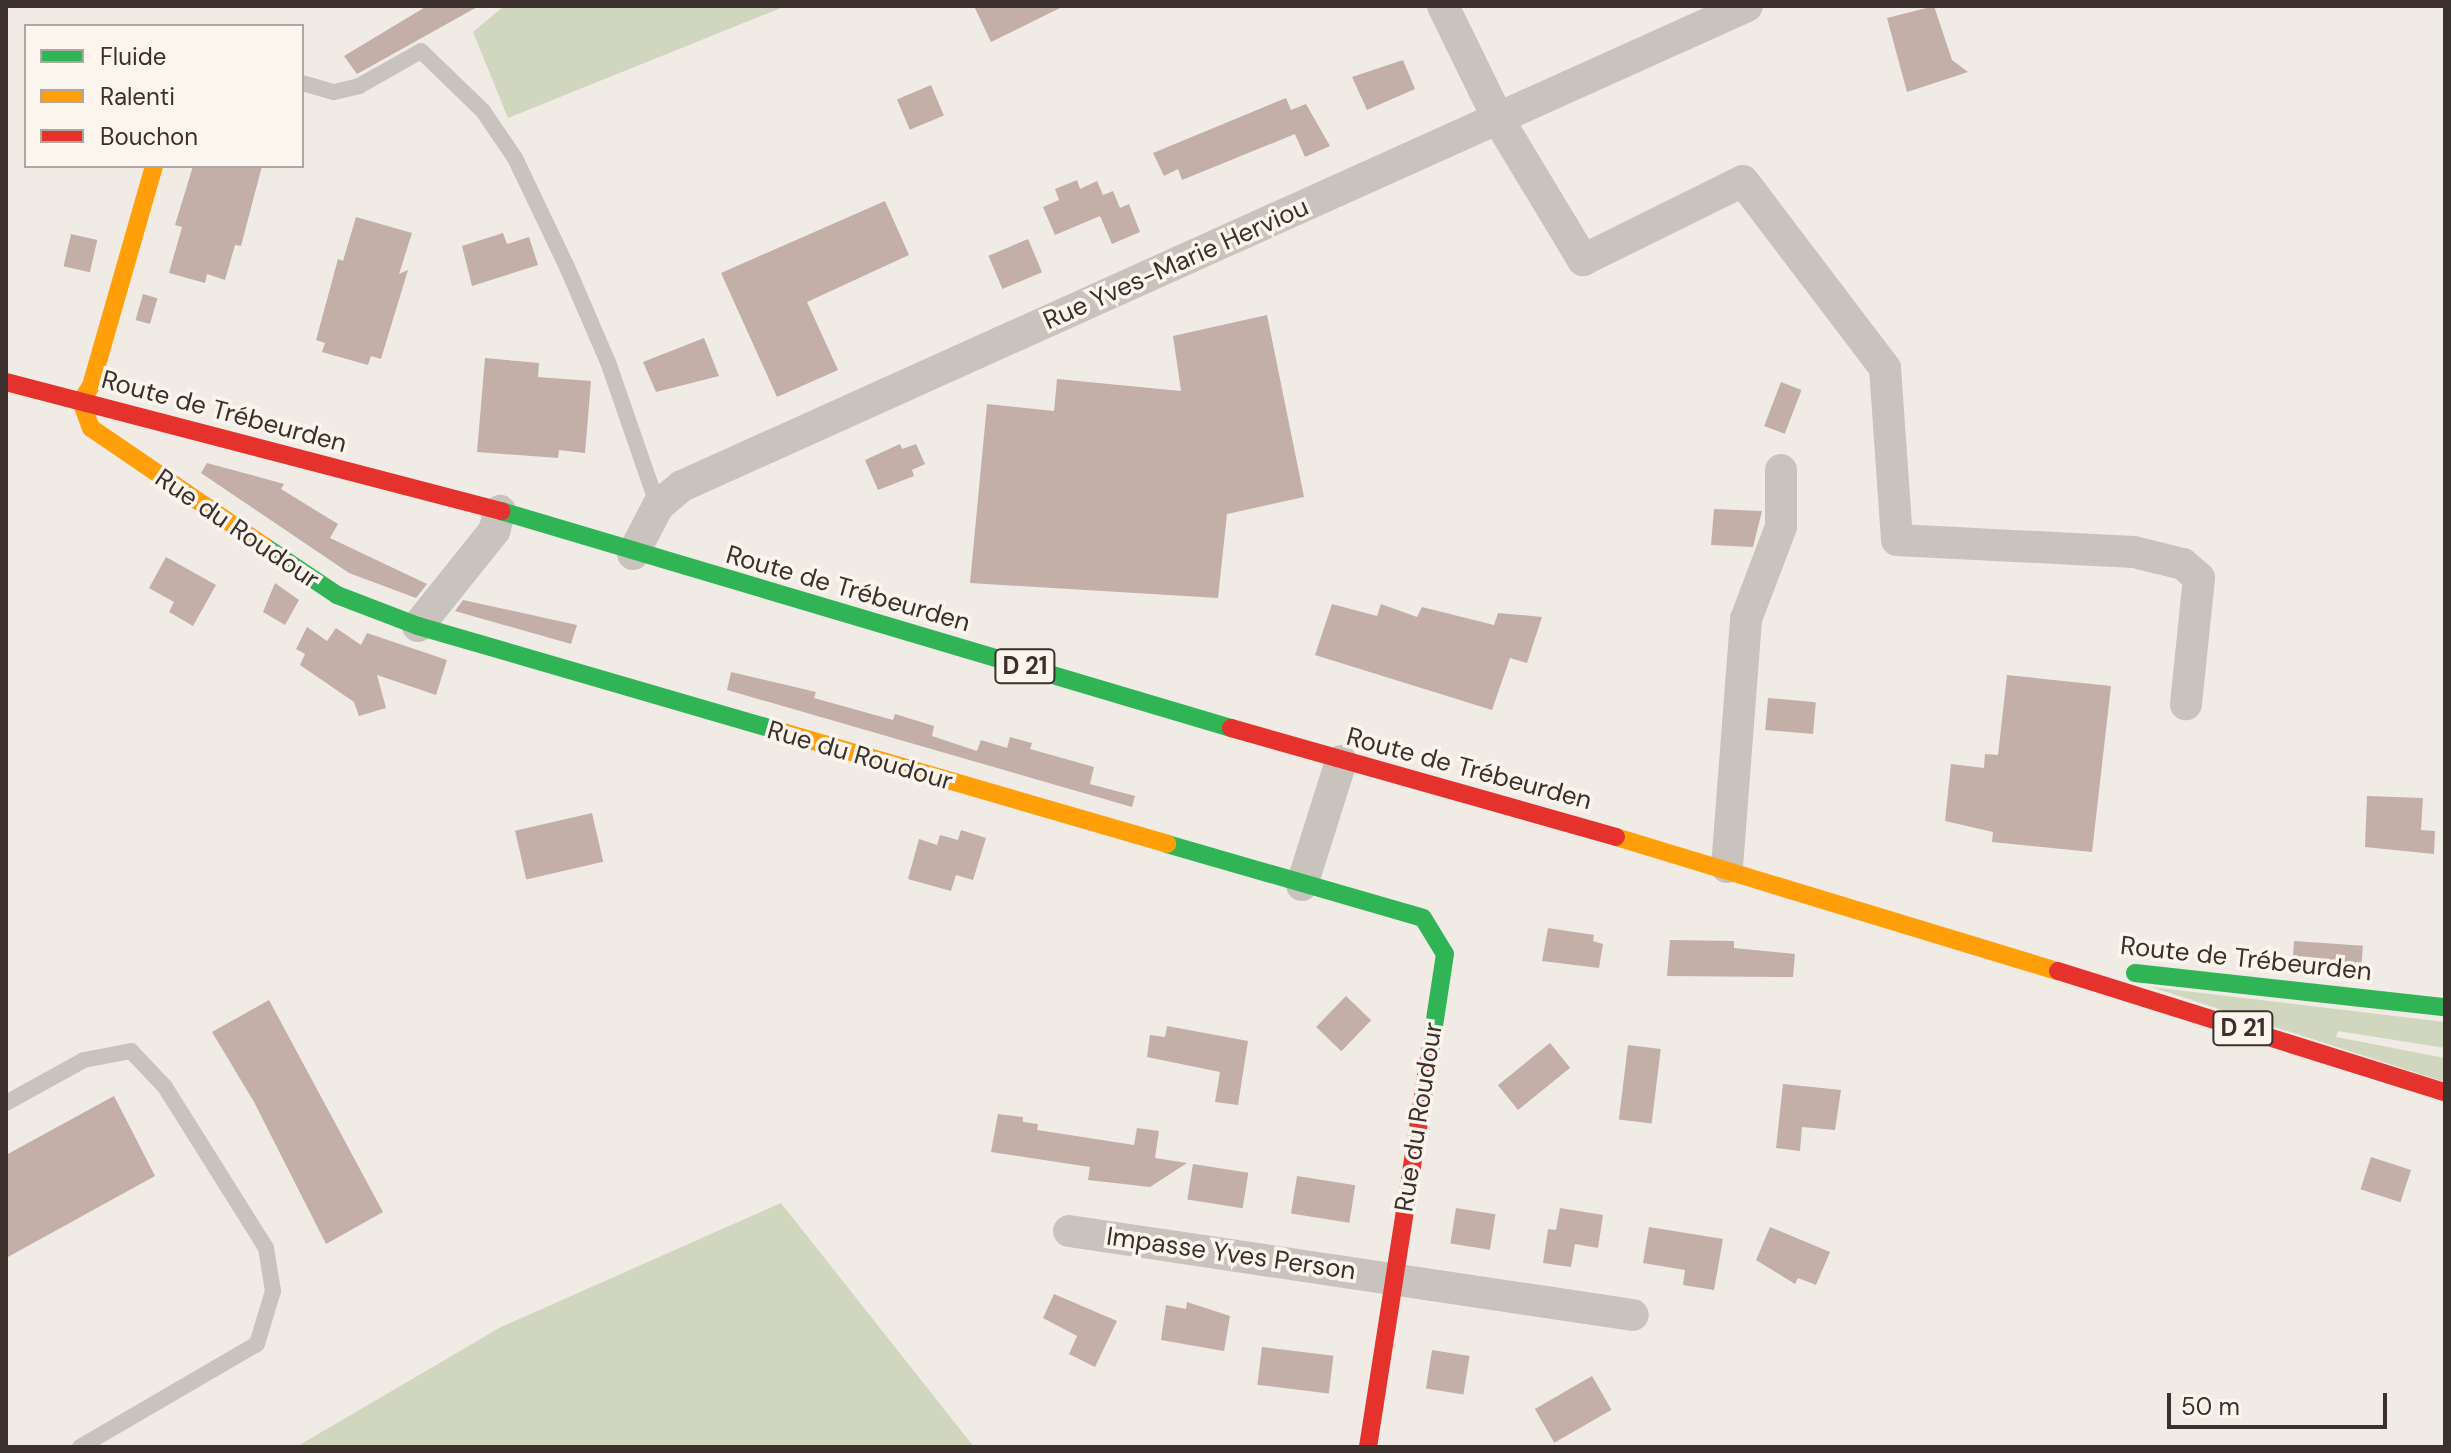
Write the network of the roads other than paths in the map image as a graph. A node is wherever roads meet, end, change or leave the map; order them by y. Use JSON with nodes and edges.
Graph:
{"nodes":[{"id":1,"x":1443,"y":6,"type":"edge"},
{"id":2,"x":1747,"y":6,"type":"edge"},
{"id":3,"x":304,"y":84,"type":"edge"},
{"id":4,"x":1498,"y":119,"type":"junction"},
{"id":5,"x":153,"y":168,"type":"edge"},
{"id":6,"x":6,"y":382,"type":"edge"},
{"id":7,"x":81,"y":401,"type":"junction"},
{"id":8,"x":1781,"y":470,"type":"dead end"},
{"id":9,"x":658,"y":506,"type":"junction"},
{"id":10,"x":500,"y":511,"type":"junction"},
{"id":11,"x":633,"y":554,"type":"junction"},
{"id":12,"x":418,"y":626,"type":"junction"},
{"id":13,"x":2186,"y":704,"type":"dead end"},
{"id":14,"x":1341,"y":761,"type":"junction"},
{"id":15,"x":1727,"y":867,"type":"junction"},
{"id":16,"x":1302,"y":885,"type":"junction"},
{"id":17,"x":2041,"y":963,"type":"junction"},
{"id":18,"x":2445,"y":1007,"type":"edge"},
{"id":19,"x":2445,"y":1092,"type":"edge"},
{"id":20,"x":6,"y":1103,"type":"edge"},
{"id":21,"x":1069,"y":1231,"type":"dead end"},
{"id":22,"x":1393,"y":1276,"type":"junction"},
{"id":23,"x":1633,"y":1315,"type":"dead end"},
{"id":24,"x":80,"y":1447,"type":"edge"},
{"id":25,"x":1368,"y":1447,"type":"edge"}],
"edges":[{"from":1,"to":4,"type":"street"},
{"from":2,"to":4,"type":"street","name":"Rue Yves-Marie Herviou"},
{"from":3,"to":9,"type":"lane"},
{"from":4,"to":9,"type":"street","name":"Rue Yves-Marie Herviou"},
{"from":4,"to":13,"type":"street"},
{"from":5,"to":7,"type":"main road"},
{"from":6,"to":7,"type":"main road","name":"Route de Trébeurden","number":"D 21"},
{"from":7,"to":10,"type":"main road","name":"Route de Trébeurden","number":"D 21"},
{"from":7,"to":12,"type":"main road","name":"Rue du Roudour"},
{"from":8,"to":15,"type":"street"},
{"from":9,"to":11,"type":"street","name":"Rue Yves-Marie Herviou"},
{"from":10,"to":11,"type":"main road","name":"Route de Trébeurden","number":"D 21"},
{"from":10,"to":12,"type":"street"},
{"from":11,"to":14,"type":"main road","name":"Route de Trébeurden","number":"D 21"},
{"from":12,"to":16,"type":"main road","name":"Rue du Roudour"},
{"from":14,"to":15,"type":"main road","name":"Route de Trébeurden","number":"D 21"},
{"from":14,"to":16,"type":"street"},
{"from":15,"to":17,"type":"main road","name":"Route de Trébeurden","number":"D 21"},
{"from":16,"to":22,"type":"main road","name":"Rue du Roudour"},
{"from":17,"to":18,"type":"main road","name":"Route de Trébeurden"},
{"from":17,"to":19,"type":"main road","name":"Route de Trébeurden","number":"D 21"},
{"from":20,"to":24,"type":"lane"},
{"from":21,"to":22,"type":"street","name":"Impasse Yves Person"},
{"from":22,"to":23,"type":"street","name":"Impasse Yves Person"},
{"from":22,"to":25,"type":"main road","name":"Rue du Roudour"}]}
